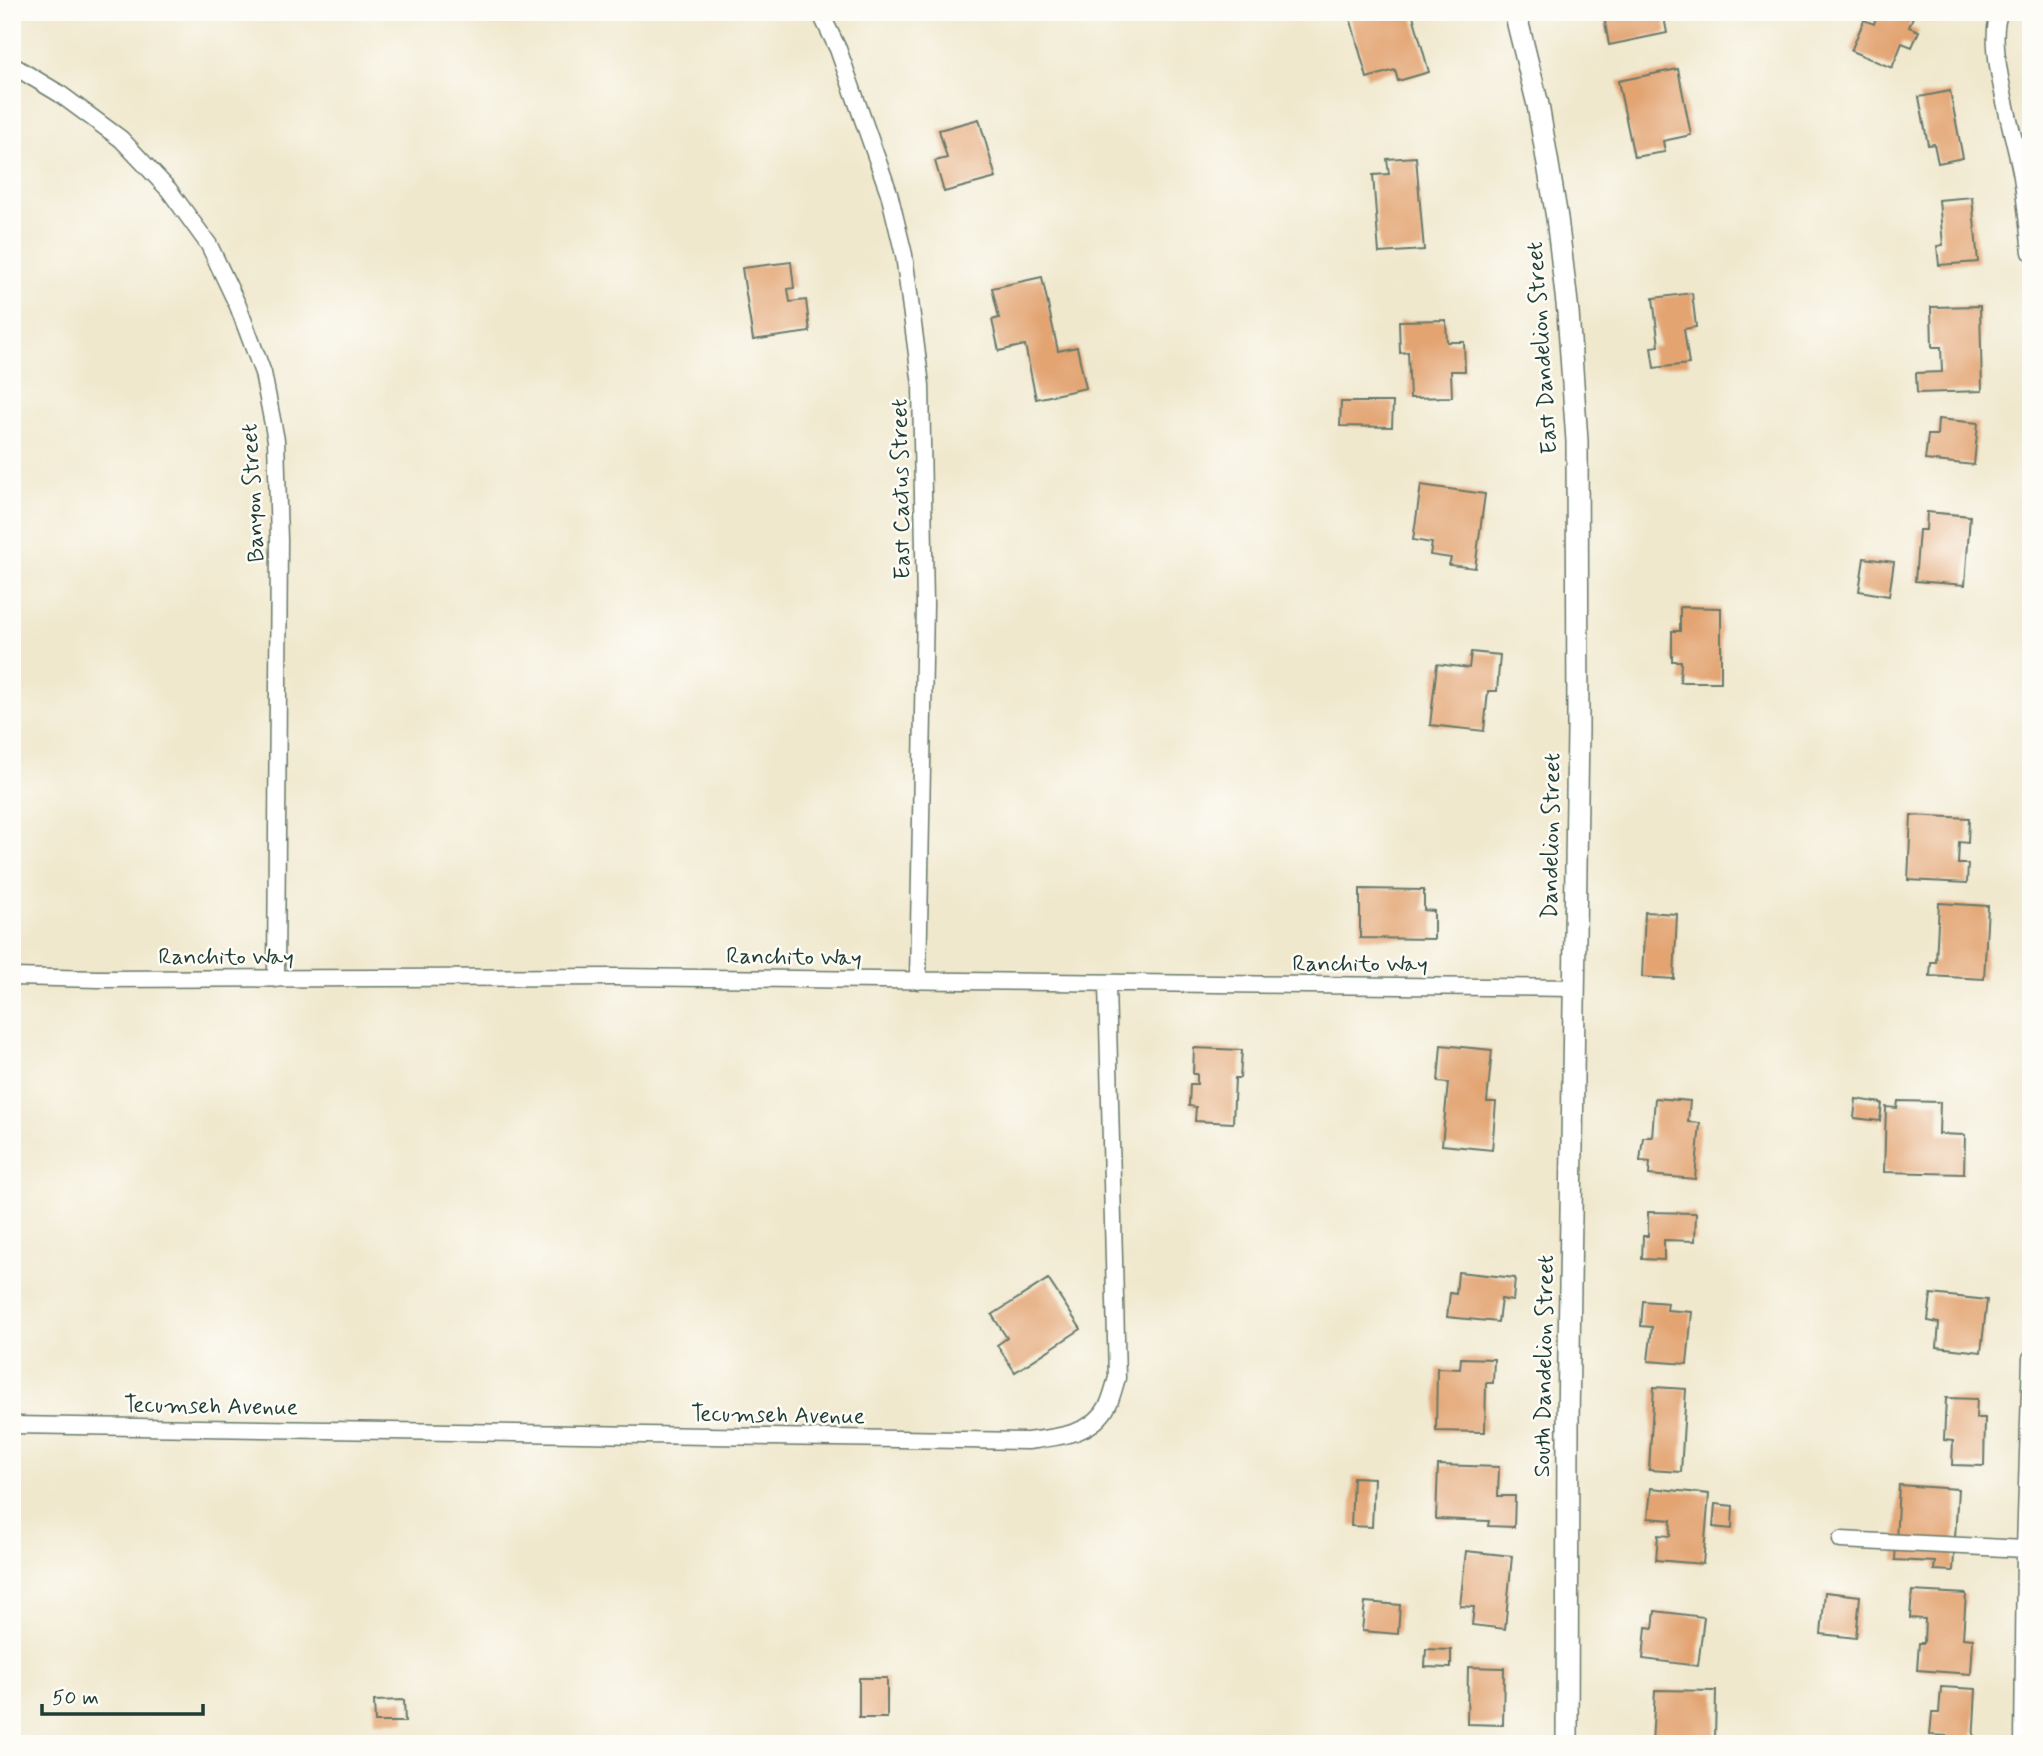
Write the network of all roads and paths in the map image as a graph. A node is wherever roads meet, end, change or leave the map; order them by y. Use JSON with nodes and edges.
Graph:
{"nodes":[{"id":1,"x":820,"y":12,"type":"edge"},
{"id":2,"x":1515,"y":12,"type":"edge"},
{"id":3,"x":2000,"y":12,"type":"edge"},
{"id":4,"x":12,"y":65,"type":"edge"},
{"id":5,"x":2031,"y":252,"type":"edge"},
{"id":6,"x":1577,"y":684,"type":"joint"},
{"id":7,"x":12,"y":977,"type":"edge"},
{"id":8,"x":276,"y":979,"type":"junction"},
{"id":9,"x":918,"y":981,"type":"junction"},
{"id":10,"x":1107,"y":984,"type":"junction"},
{"id":11,"x":1574,"y":988,"type":"junction"},
{"id":12,"x":2031,"y":1358,"type":"edge"},
{"id":13,"x":12,"y":1425,"type":"edge"},
{"id":14,"x":2029,"y":1447,"type":"edge"},
{"id":15,"x":1841,"y":1540,"type":"dead end"},
{"id":16,"x":2025,"y":1549,"type":"junction"},
{"id":17,"x":1567,"y":1744,"type":"edge"},
{"id":18,"x":2024,"y":1744,"type":"edge"}],
"edges":[{"from":1,"to":9,"type":"street","name":"East Cactus Street"},
{"from":2,"to":6,"type":"street","name":"East Dandelion Street"},
{"from":3,"to":5,"type":"street"},
{"from":4,"to":8,"type":"street","name":"Banyon Street"},
{"from":6,"to":11,"type":"street","name":"Dandelion Street"},
{"from":7,"to":8,"type":"street","name":"Ranchito Way"},
{"from":8,"to":9,"type":"street","name":"Ranchito Way"},
{"from":9,"to":10,"type":"street","name":"Ranchito Way"},
{"from":10,"to":11,"type":"street","name":"Ranchito Way"},
{"from":10,"to":13,"type":"street","name":"Tecumseh Avenue"},
{"from":11,"to":17,"type":"street","name":"South Dandelion Street"},
{"from":12,"to":14,"type":"street"},
{"from":14,"to":16,"type":"street"},
{"from":15,"to":16,"type":"street"},
{"from":16,"to":18,"type":"street"}]}
